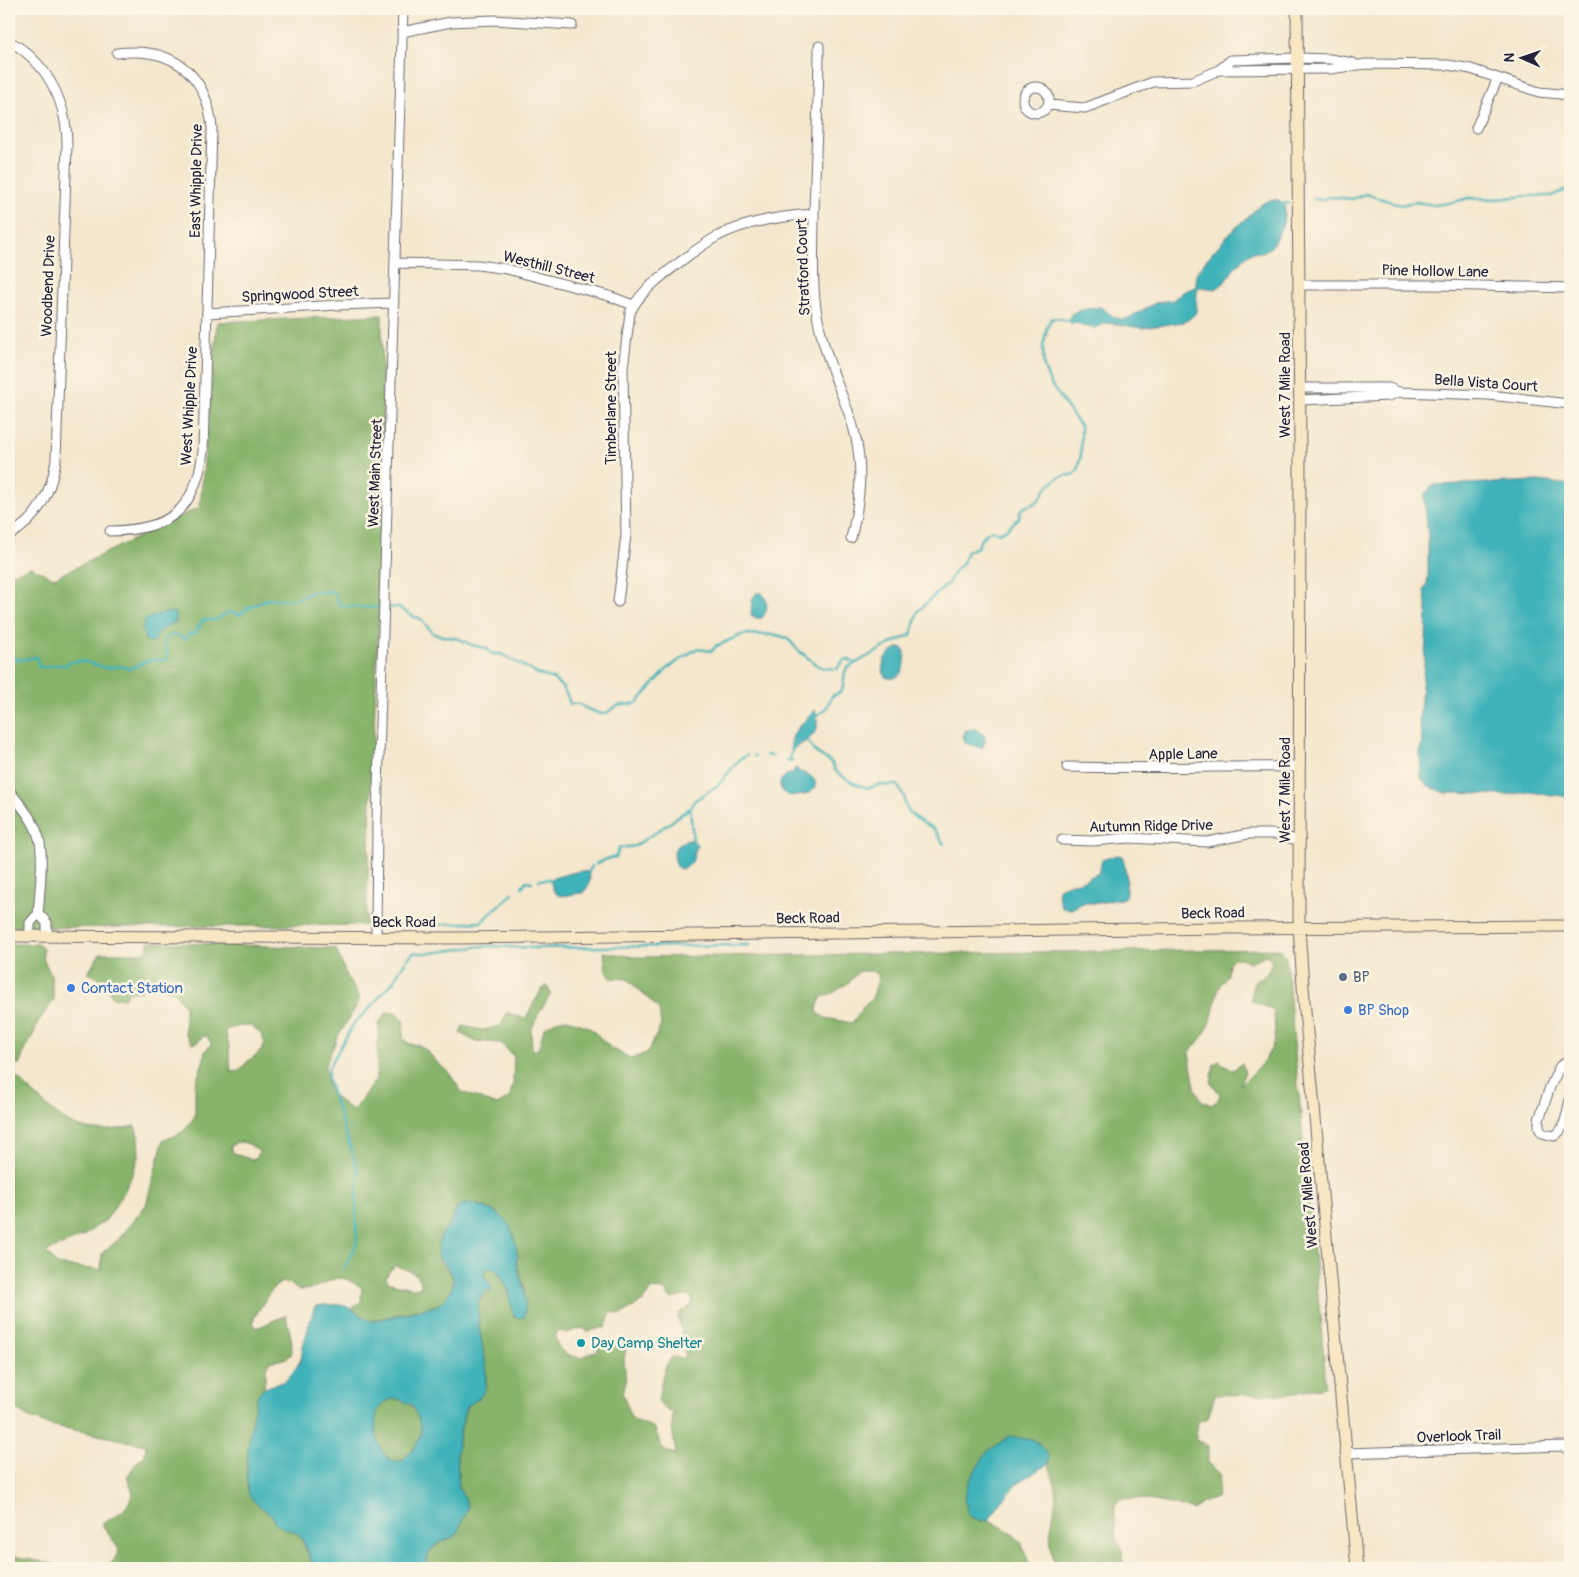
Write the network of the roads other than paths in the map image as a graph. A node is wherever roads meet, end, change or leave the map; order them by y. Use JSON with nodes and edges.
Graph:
{"nodes":[{"id":1,"x":403,"y":9,"type":"edge"},
{"id":2,"x":1297,"y":9,"type":"edge"},
{"id":3,"x":572,"y":25,"type":"dead end"},
{"id":4,"x":402,"y":32,"type":"junction"},
{"id":5,"x":9,"y":41,"type":"edge"},
{"id":6,"x":819,"y":46,"type":"dead end"},
{"id":7,"x":117,"y":53,"type":"dead end"},
{"id":8,"x":1297,"y":63,"type":"junction"},
{"id":9,"x":1498,"y":78,"type":"junction"},
{"id":10,"x":1570,"y":95,"type":"edge"},
{"id":11,"x":1048,"y":105,"type":"dead end"},
{"id":12,"x":1476,"y":128,"type":"dead end"},
{"id":13,"x":814,"y":214,"type":"junction"},
{"id":14,"x":396,"y":263,"type":"junction"},
{"id":15,"x":1299,"y":285,"type":"junction"},
{"id":16,"x":1570,"y":288,"type":"edge"},
{"id":17,"x":394,"y":303,"type":"junction"},
{"id":18,"x":633,"y":305,"type":"junction"},
{"id":19,"x":207,"y":313,"type":"junction"},
{"id":20,"x":1300,"y":394,"type":"junction"},
{"id":21,"x":1570,"y":404,"type":"edge"},
{"id":22,"x":110,"y":531,"type":"dead end"},
{"id":23,"x":9,"y":535,"type":"edge"},
{"id":24,"x":851,"y":538,"type":"dead end"},
{"id":25,"x":618,"y":602,"type":"dead end"},
{"id":26,"x":1067,"y":767,"type":"dead end"},
{"id":27,"x":1300,"y":767,"type":"junction"},
{"id":28,"x":9,"y":790,"type":"edge"},
{"id":29,"x":1062,"y":840,"type":"dead end"},
{"id":30,"x":1300,"y":841,"type":"junction"},
{"id":31,"x":38,"y":916,"type":"junction"},
{"id":32,"x":1570,"y":926,"type":"edge"},
{"id":33,"x":1299,"y":927,"type":"junction"},
{"id":34,"x":30,"y":935,"type":"junction"},
{"id":35,"x":47,"y":935,"type":"junction"},
{"id":36,"x":9,"y":936,"type":"edge"},
{"id":37,"x":376,"y":937,"type":"junction"},
{"id":38,"x":1570,"y":1060,"type":"edge"},
{"id":39,"x":1570,"y":1099,"type":"edge"},
{"id":40,"x":1570,"y":1451,"type":"edge"},
{"id":41,"x":1347,"y":1453,"type":"junction"},
{"id":42,"x":1357,"y":1568,"type":"edge"}],
"edges":[{"from":1,"to":4,"type":"street","name":"West Main Street"},
{"from":2,"to":8,"type":"main road","name":"West 7 Mile Road"},
{"from":3,"to":4,"type":"street"},
{"from":4,"to":14,"type":"street","name":"West Main Street"},
{"from":5,"to":23,"type":"street","name":"Woodbend Drive"},
{"from":6,"to":13,"type":"street","name":"Stratford Court"},
{"from":7,"to":19,"type":"street","name":"East Whipple Drive"},
{"from":8,"to":9,"type":"street"},
{"from":8,"to":11,"type":"street"},
{"from":8,"to":15,"type":"main road","name":"West 7 Mile Road"},
{"from":9,"to":10,"type":"street"},
{"from":9,"to":12,"type":"street"},
{"from":13,"to":18,"type":"street"},
{"from":13,"to":24,"type":"street","name":"Stratford Court"},
{"from":14,"to":17,"type":"street","name":"West Main Street"},
{"from":14,"to":18,"type":"street","name":"Westhill Street"},
{"from":15,"to":16,"type":"street","name":"Pine Hollow Lane"},
{"from":15,"to":20,"type":"main road","name":"West 7 Mile Road"},
{"from":17,"to":19,"type":"street","name":"Springwood Street"},
{"from":17,"to":37,"type":"street","name":"West Main Street"},
{"from":18,"to":25,"type":"street","name":"Timberlane Street"},
{"from":19,"to":22,"type":"street","name":"West Whipple Drive"},
{"from":20,"to":21,"type":"street","name":"Bella Vista Court"},
{"from":20,"to":27,"type":"main road","name":"West 7 Mile Road"},
{"from":26,"to":27,"type":"street","name":"Apple Lane"},
{"from":27,"to":30,"type":"main road","name":"West 7 Mile Road"},
{"from":28,"to":31,"type":"street"},
{"from":29,"to":30,"type":"street","name":"Autumn Ridge Drive"},
{"from":30,"to":33,"type":"main road","name":"West 7 Mile Road"},
{"from":31,"to":34,"type":"street"},
{"from":31,"to":35,"type":"street"},
{"from":32,"to":33,"type":"main road","name":"Beck Road"},
{"from":33,"to":37,"type":"main road","name":"Beck Road"},
{"from":33,"to":41,"type":"main road","name":"West 7 Mile Road"},
{"from":34,"to":35,"type":"main road","name":"Beck Road"},
{"from":34,"to":36,"type":"main road","name":"Beck Road"},
{"from":35,"to":37,"type":"main road","name":"Beck Road"},
{"from":38,"to":39,"type":"street"},
{"from":40,"to":41,"type":"street","name":"Overlook Trail"},
{"from":41,"to":42,"type":"main road","name":"West 7 Mile Road"}]}
